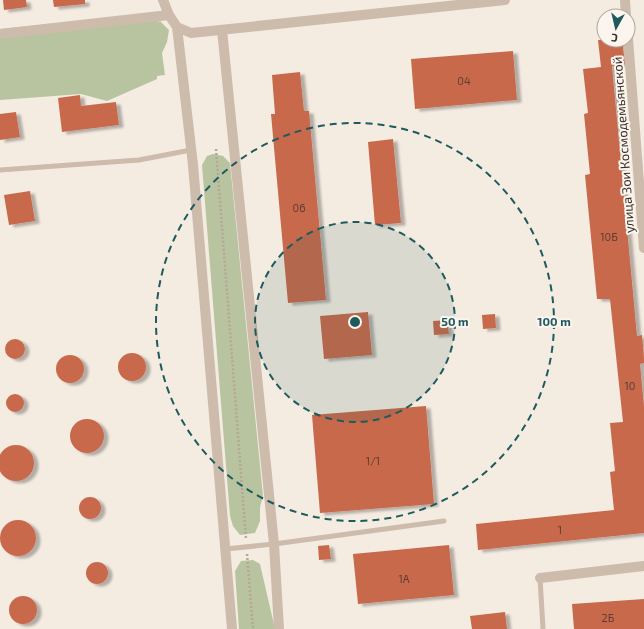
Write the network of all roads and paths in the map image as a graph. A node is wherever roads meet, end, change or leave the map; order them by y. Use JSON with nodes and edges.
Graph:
{"nodes":[{"id":1,"x":163,"y":0,"type":"edge"},
{"id":2,"x":505,"y":0,"type":"edge"},
{"id":3,"x":169,"y":15,"type":"junction"},
{"id":4,"x":177,"y":27,"type":"junction"},
{"id":5,"x":222,"y":30,"type":"junction"},
{"id":6,"x":0,"y":34,"type":"edge"},
{"id":7,"x":629,"y":48,"type":"edge"},
{"id":8,"x":216,"y":149,"type":"dead end"},
{"id":9,"x":191,"y":150,"type":"junction"},
{"id":10,"x":0,"y":170,"type":"edge"},
{"id":11,"x":644,"y":248,"type":"edge"},
{"id":12,"x":444,"y":521,"type":"dead end"},
{"id":13,"x":246,"y":530,"type":"dead end"},
{"id":14,"x":274,"y":544,"type":"junction"},
{"id":15,"x":226,"y":549,"type":"junction"},
{"id":16,"x":248,"y":563,"type":"dead end"},
{"id":17,"x":644,"y":566,"type":"edge"},
{"id":18,"x":540,"y":578,"type":"joint"},
{"id":19,"x":232,"y":629,"type":"edge"},
{"id":20,"x":253,"y":629,"type":"edge"},
{"id":21,"x":279,"y":629,"type":"edge"},
{"id":22,"x":544,"y":629,"type":"edge"}],
"edges":[{"from":1,"to":3,"type":"street"},
{"from":2,"to":5,"type":"street"},
{"from":3,"to":4,"type":"street"},
{"from":3,"to":6,"type":"street"},
{"from":4,"to":5,"type":"street"},
{"from":4,"to":9,"type":"street"},
{"from":5,"to":14,"type":"street"},
{"from":7,"to":11,"type":"street","name":"улица Зои Космодемьянской"},
{"from":8,"to":13,"type":"path"},
{"from":9,"to":10,"type":"lane"},
{"from":9,"to":15,"type":"street"},
{"from":12,"to":14,"type":"lane"},
{"from":14,"to":15,"type":"lane"},
{"from":14,"to":21,"type":"street"},
{"from":15,"to":19,"type":"street"},
{"from":16,"to":20,"type":"path"},
{"from":17,"to":18,"type":"street"},
{"from":18,"to":22,"type":"lane"}]}
